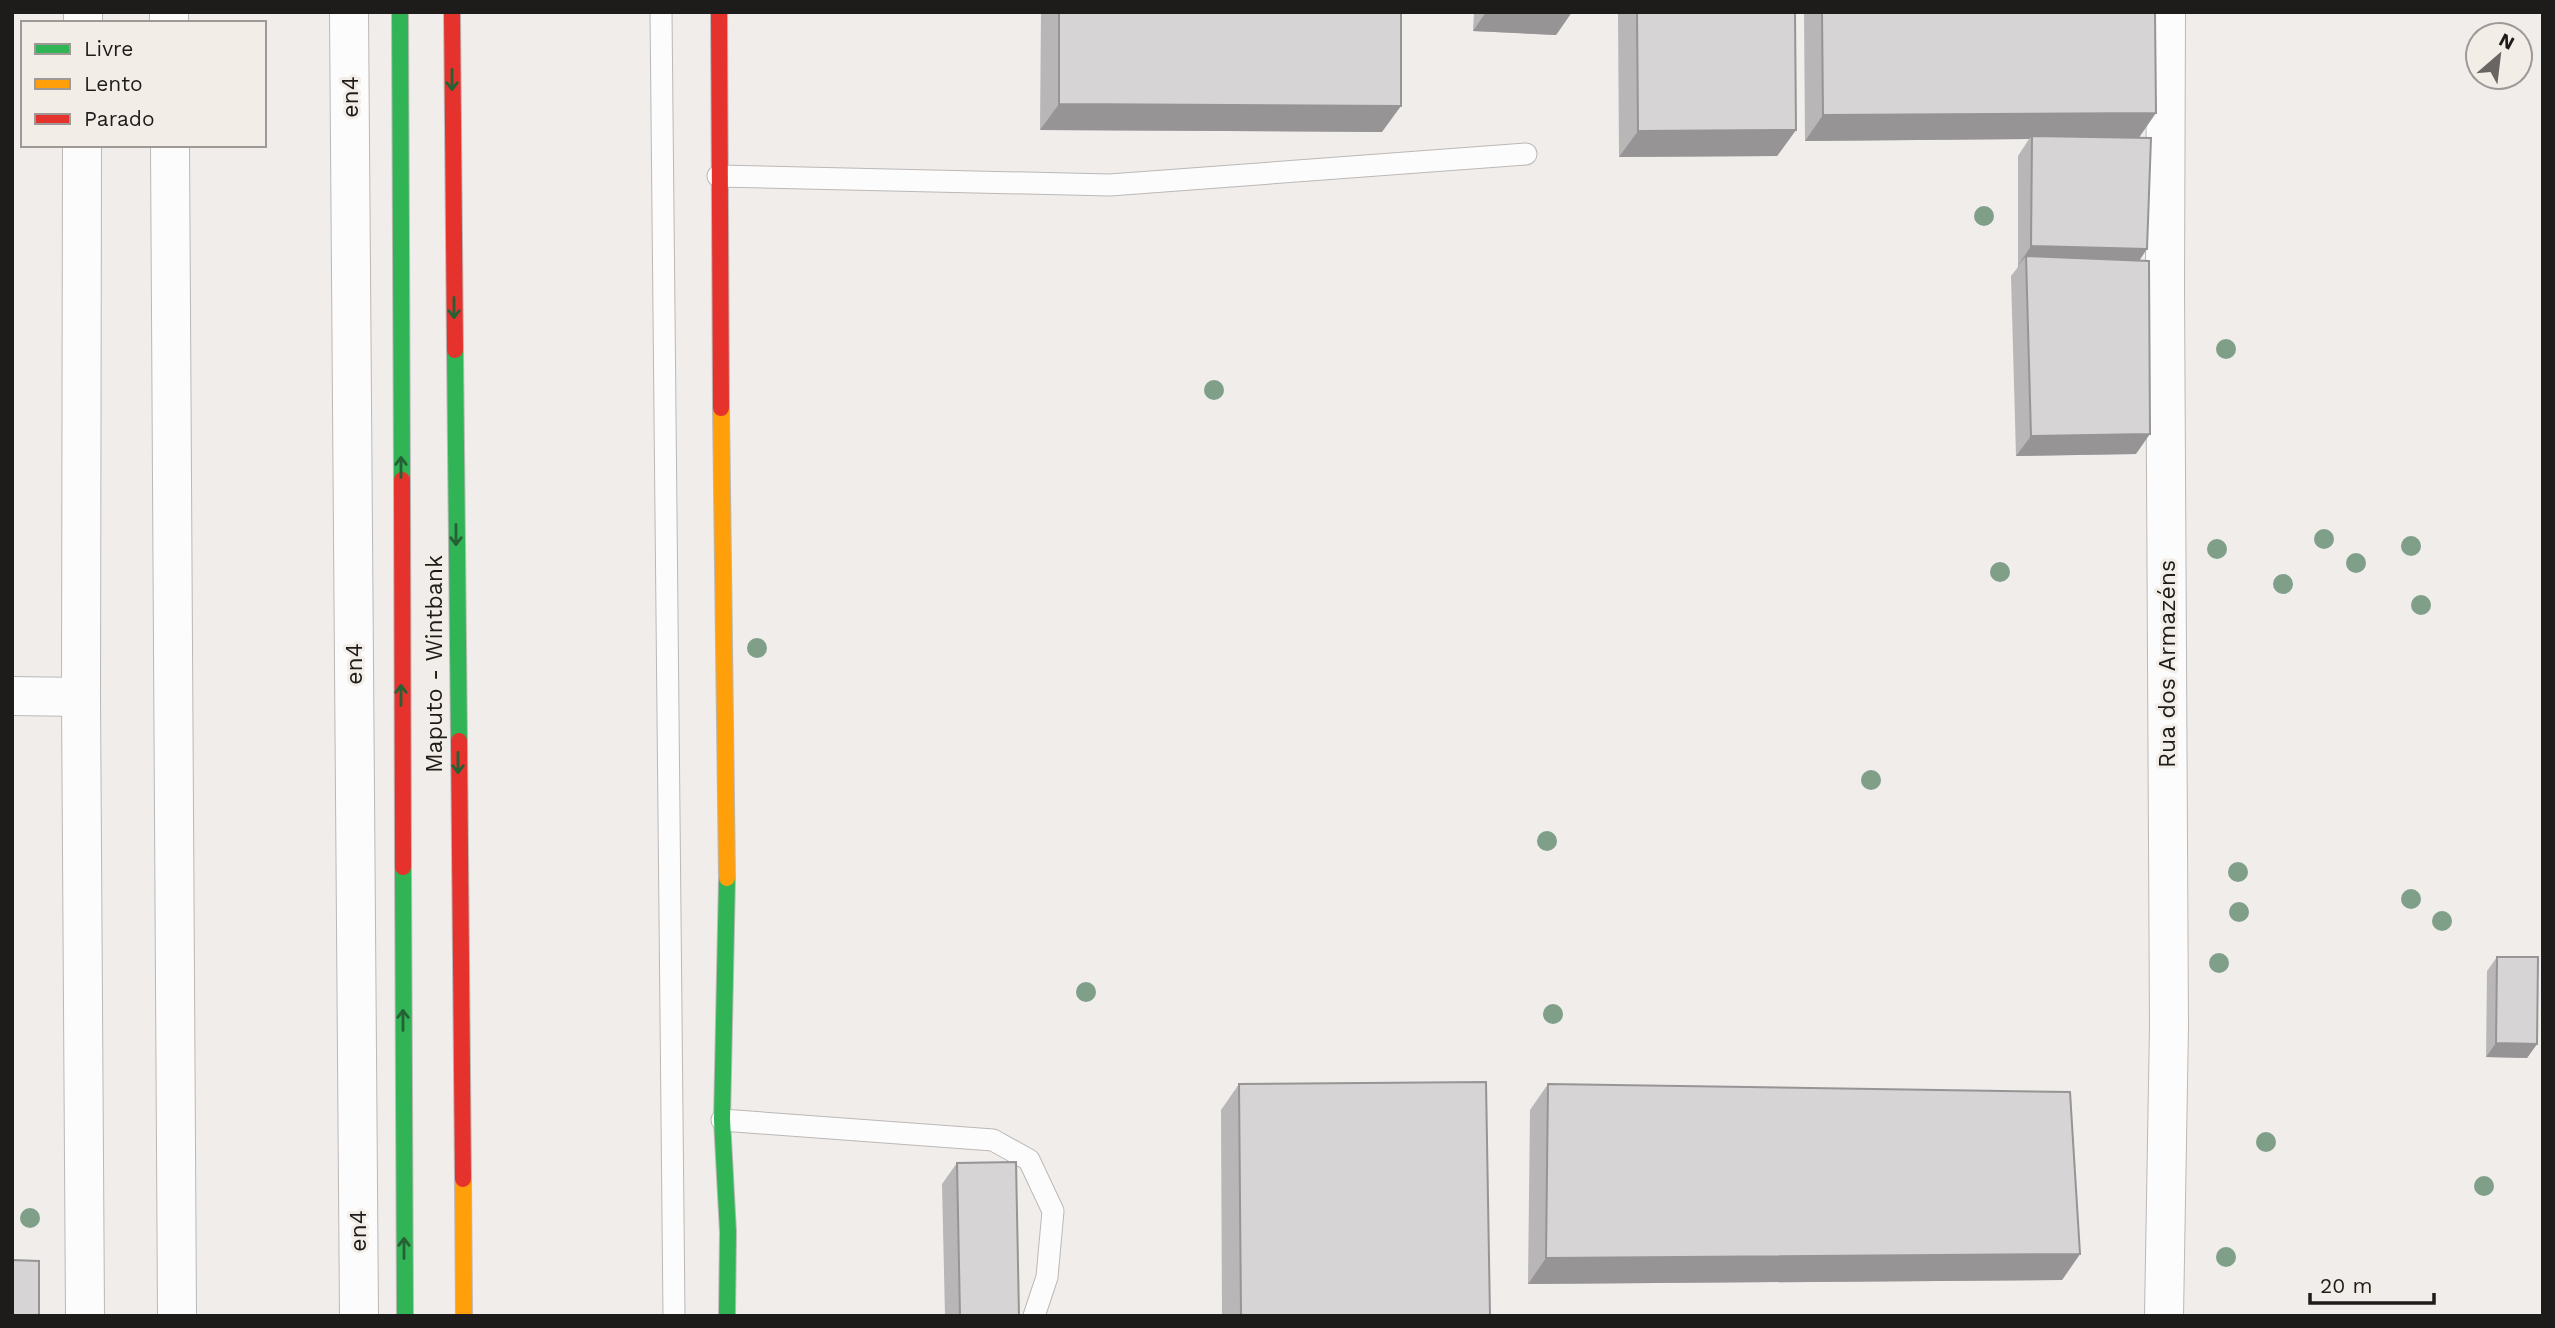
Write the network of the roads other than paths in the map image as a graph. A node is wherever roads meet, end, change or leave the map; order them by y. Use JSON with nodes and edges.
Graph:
{"nodes":[{"id":1,"x":349,"y":12,"type":"edge"},
{"id":2,"x":400,"y":12,"type":"edge"},
{"id":3,"x":452,"y":12,"type":"edge"},
{"id":4,"x":661,"y":12,"type":"edge"},
{"id":5,"x":719,"y":12,"type":"edge"},
{"id":6,"x":2166,"y":12,"type":"edge"},
{"id":7,"x":82,"y":147,"type":"edge"},
{"id":8,"x":170,"y":147,"type":"edge"},
{"id":9,"x":1526,"y":154,"type":"dead end"},
{"id":10,"x":718,"y":176,"type":"junction"},
{"id":11,"x":12,"y":696,"type":"edge"},
{"id":12,"x":80,"y":697,"type":"junction"},
{"id":13,"x":722,"y":1120,"type":"junction"},
{"id":14,"x":85,"y":1316,"type":"edge"},
{"id":15,"x":177,"y":1316,"type":"edge"},
{"id":16,"x":359,"y":1316,"type":"edge"},
{"id":17,"x":405,"y":1316,"type":"edge"},
{"id":18,"x":464,"y":1316,"type":"edge"},
{"id":19,"x":674,"y":1316,"type":"edge"},
{"id":20,"x":727,"y":1316,"type":"edge"},
{"id":21,"x":1034,"y":1316,"type":"edge"},
{"id":22,"x":2164,"y":1316,"type":"edge"}],
"edges":[{"from":1,"to":16,"type":"street","name":"en4"},
{"from":17,"to":2,"type":"main road","name":"Maputo - Wintbank","one_way":true},
{"from":3,"to":18,"type":"main road","name":"Maputo - Wintbank","one_way":true},
{"from":4,"to":19,"type":"lane"},
{"from":5,"to":10,"type":"main road"},
{"from":6,"to":22,"type":"street","name":"Rua dos Armazéns"},
{"from":7,"to":12,"type":"street"},
{"from":8,"to":15,"type":"street"},
{"from":9,"to":10,"type":"lane"},
{"from":10,"to":13,"type":"main road"},
{"from":11,"to":12,"type":"street"},
{"from":12,"to":14,"type":"street"},
{"from":13,"to":20,"type":"main road"},
{"from":13,"to":21,"type":"lane"}]}
